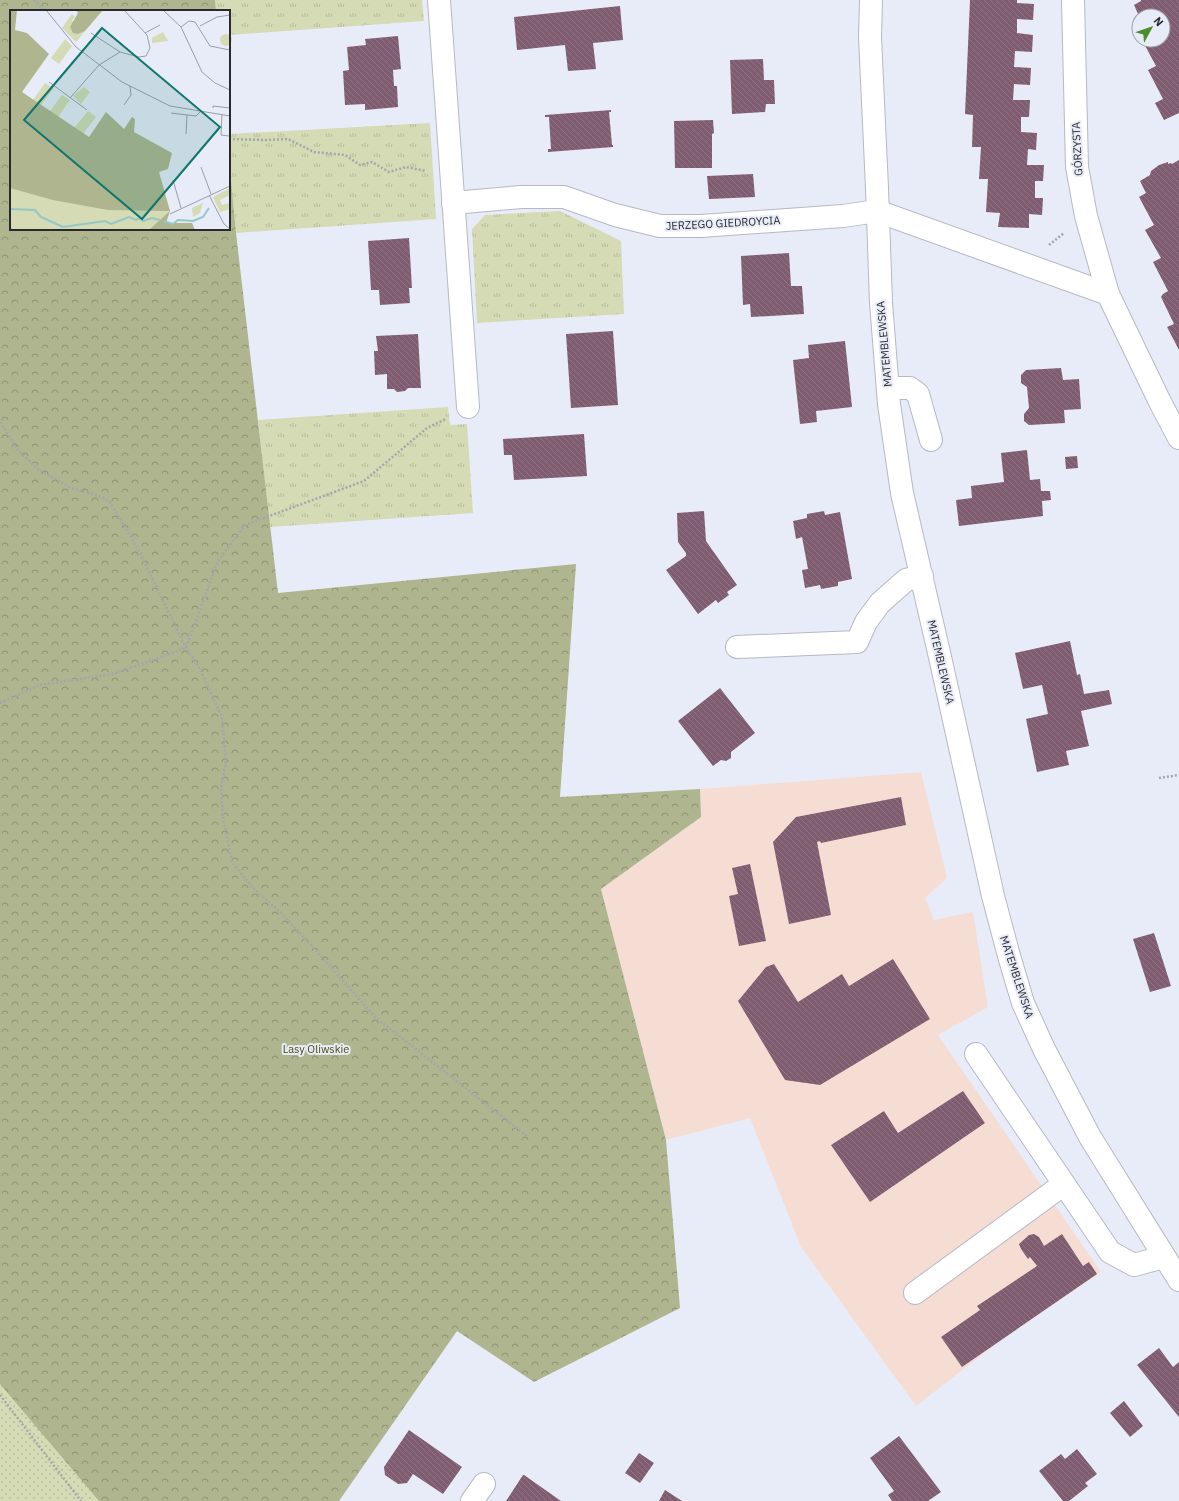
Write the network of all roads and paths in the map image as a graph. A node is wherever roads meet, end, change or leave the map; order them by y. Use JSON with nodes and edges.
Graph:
{"nodes":[{"id":1,"x":34,"y":0,"type":"edge"},
{"id":2,"x":439,"y":0,"type":"edge"},
{"id":3,"x":871,"y":0,"type":"edge"},
{"id":4,"x":1073,"y":0,"type":"edge"},
{"id":5,"x":44,"y":10,"type":"edge"},
{"id":6,"x":230,"y":139,"type":"edge"},
{"id":7,"x":451,"y":178,"type":"junction"},
{"id":8,"x":453,"y":203,"type":"junction"},
{"id":9,"x":877,"y":211,"type":"junction"},
{"id":10,"x":1108,"y":294,"type":"junction"},
{"id":11,"x":888,"y":388,"type":"junction"},
{"id":12,"x":468,"y":408,"type":"joint"},
{"id":13,"x":0,"y":422,"type":"edge"},
{"id":14,"x":1179,"y":438,"type":"edge"},
{"id":15,"x":931,"y":440,"type":"dead end"},
{"id":16,"x":922,"y":576,"type":"junction"},
{"id":17,"x":737,"y":647,"type":"dead end"},
{"id":18,"x":186,"y":648,"type":"junction"},
{"id":19,"x":0,"y":703,"type":"edge"},
{"id":20,"x":1179,"y":775,"type":"edge"},
{"id":21,"x":1159,"y":778,"type":"dead end"},
{"id":22,"x":976,"y":1054,"type":"dead end"},
{"id":23,"x":528,"y":1137,"type":"dead end"},
{"id":24,"x":1064,"y":1184,"type":"junction"},
{"id":25,"x":1164,"y":1257,"type":"junction"},
{"id":26,"x":1179,"y":1280,"type":"edge"},
{"id":27,"x":915,"y":1293,"type":"dead end"},
{"id":28,"x":0,"y":1395,"type":"edge"},
{"id":29,"x":81,"y":1501,"type":"edge"}],
"edges":[{"from":1,"to":5,"type":"path"},
{"from":2,"to":7,"type":"street"},
{"from":3,"to":9,"type":"street","name":"MATEMBLEWSKA"},
{"from":4,"to":10,"type":"street","name":"GÓRZYSTA"},
{"from":6,"to":7,"type":"path"},
{"from":7,"to":8,"type":"street"},
{"from":8,"to":9,"type":"street","name":"JERZEGO GIEDROYCIA"},
{"from":8,"to":12,"type":"street"},
{"from":9,"to":10,"type":"street"},
{"from":9,"to":11,"type":"street","name":"MATEMBLEWSKA"},
{"from":10,"to":14,"type":"street","name":"GÓRZYSTA"},
{"from":11,"to":15,"type":"street"},
{"from":11,"to":16,"type":"street","name":"MATEMBLEWSKA"},
{"from":12,"to":18,"type":"path"},
{"from":13,"to":18,"type":"path"},
{"from":16,"to":17,"type":"street"},
{"from":16,"to":25,"type":"street","name":"MATEMBLEWSKA"},
{"from":18,"to":19,"type":"path"},
{"from":18,"to":23,"type":"path"},
{"from":20,"to":21,"type":"path"},
{"from":22,"to":24,"type":"street"},
{"from":24,"to":25,"type":"street"},
{"from":24,"to":27,"type":"street"},
{"from":25,"to":26,"type":"street","name":"MATEMBLEWSKA"},
{"from":28,"to":29,"type":"path"}]}
